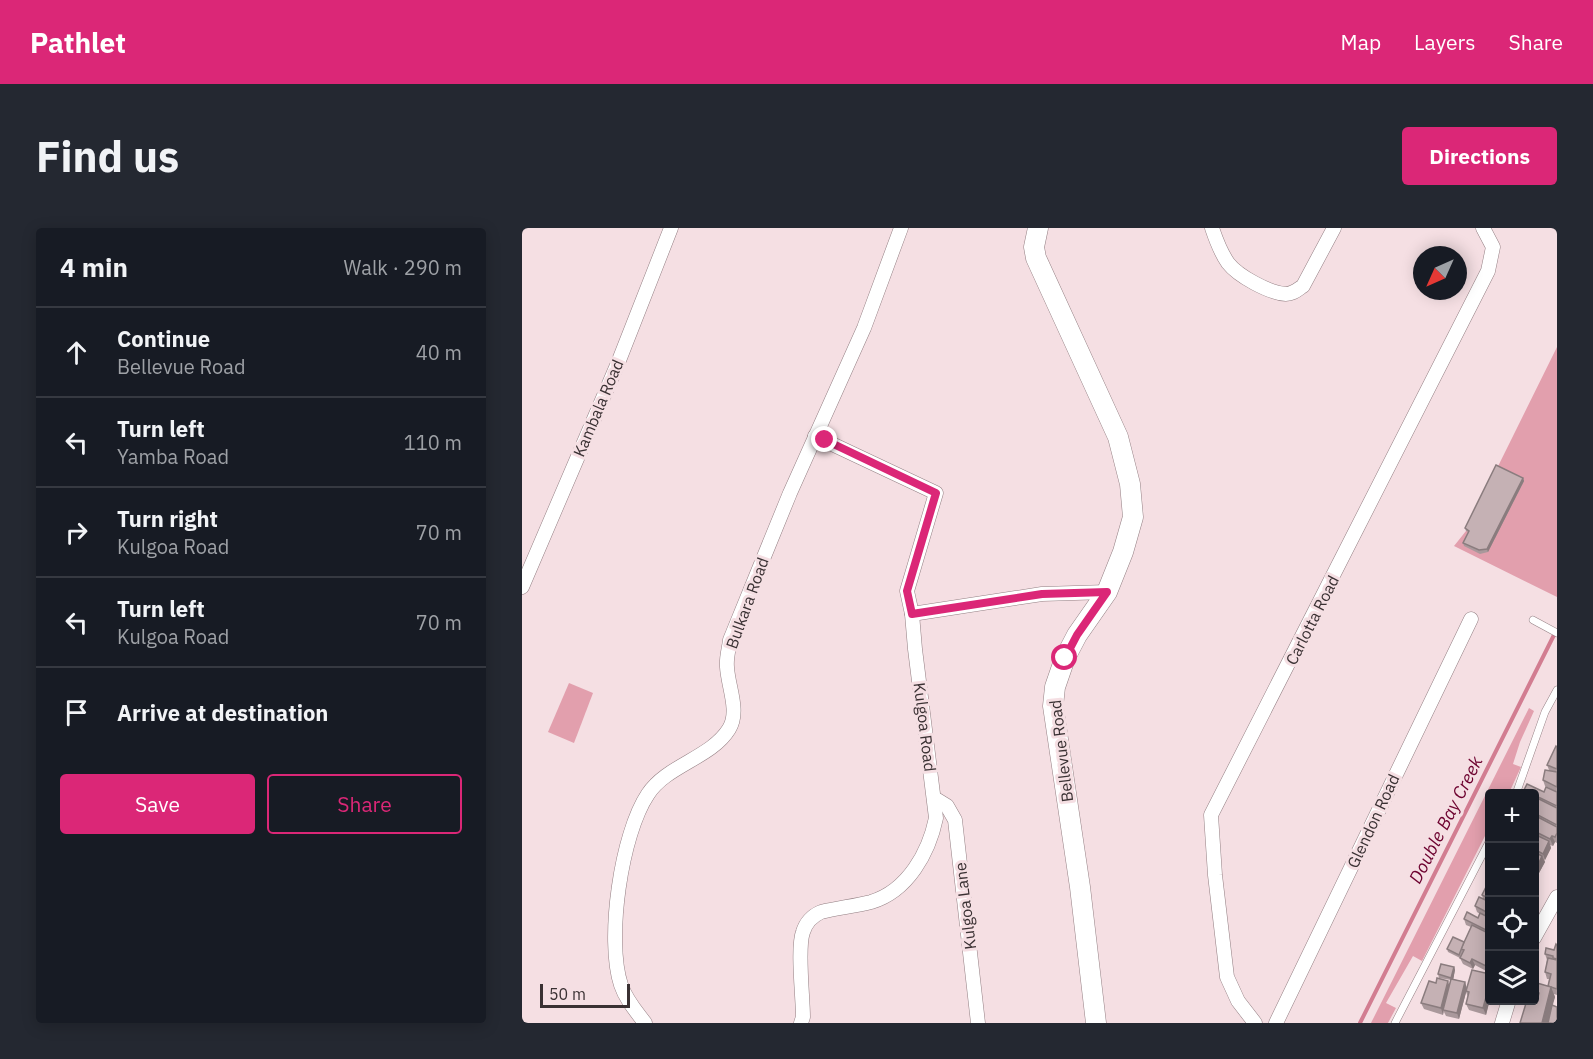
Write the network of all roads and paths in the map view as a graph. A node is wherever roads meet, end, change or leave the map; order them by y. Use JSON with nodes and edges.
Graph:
{"nodes":[{"id":1,"x":671,"y":228,"type":"edge"},
{"id":2,"x":901,"y":228,"type":"edge"},
{"id":3,"x":1038,"y":228,"type":"edge"},
{"id":4,"x":1212,"y":228,"type":"edge"},
{"id":5,"x":1334,"y":228,"type":"edge"},
{"id":6,"x":1483,"y":228,"type":"edge"},
{"id":7,"x":815,"y":436,"type":"junction"},
{"id":8,"x":522,"y":587,"type":"edge"},
{"id":9,"x":1107,"y":592,"type":"junction"},
{"id":10,"x":912,"y":614,"type":"junction"},
{"id":11,"x":1471,"y":619,"type":"dead end"},
{"id":12,"x":1533,"y":620,"type":"dead end"},
{"id":13,"x":1557,"y":633,"type":"edge"},
{"id":14,"x":1557,"y":690,"type":"edge"},
{"id":15,"x":1518,"y":789,"type":"edge"},
{"id":16,"x":934,"y":798,"type":"junction"},
{"id":17,"x":1488,"y":843,"type":"edge"},
{"id":18,"x":1557,"y":897,"type":"edge"},
{"id":19,"x":1539,"y":929,"type":"edge"},
{"id":20,"x":1507,"y":1005,"type":"edge"},
{"id":21,"x":645,"y":1023,"type":"edge"},
{"id":22,"x":801,"y":1023,"type":"edge"},
{"id":23,"x":978,"y":1023,"type":"edge"},
{"id":24,"x":1096,"y":1023,"type":"edge"},
{"id":25,"x":1255,"y":1023,"type":"edge"},
{"id":26,"x":1276,"y":1023,"type":"edge"},
{"id":27,"x":1395,"y":1023,"type":"edge"},
{"id":28,"x":1502,"y":1023,"type":"edge"}],
"edges":[{"from":1,"to":8,"type":"street","name":"Kambala Road"},
{"from":2,"to":7,"type":"street","name":"Bulkara Road"},
{"from":3,"to":9,"type":"street","name":"Bellevue Road"},
{"from":4,"to":5,"type":"street"},
{"from":6,"to":25,"type":"street","name":"Carlotta Road"},
{"from":7,"to":10,"type":"street","name":"Kulgoa Road"},
{"from":7,"to":21,"type":"street","name":"Bulkara Road"},
{"from":9,"to":10,"type":"street"},
{"from":9,"to":24,"type":"street","name":"Bellevue Road"},
{"from":10,"to":16,"type":"street","name":"Kulgoa Road"},
{"from":11,"to":26,"type":"street","name":"Glendon Road"},
{"from":12,"to":13,"type":"lane"},
{"from":14,"to":15,"type":"lane"},
{"from":16,"to":22,"type":"street","name":"Kulgoa Road"},
{"from":16,"to":23,"type":"street","name":"Kulgoa Lane"},
{"from":17,"to":27,"type":"lane"},
{"from":18,"to":19,"type":"street"},
{"from":20,"to":28,"type":"street"}]}
